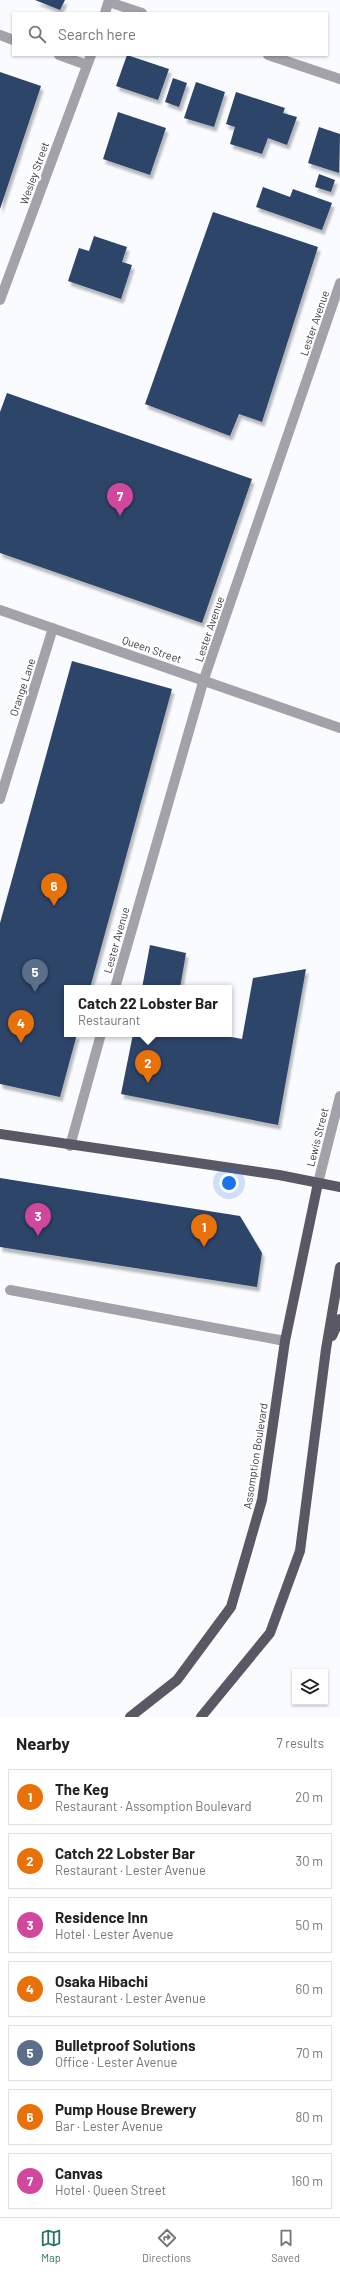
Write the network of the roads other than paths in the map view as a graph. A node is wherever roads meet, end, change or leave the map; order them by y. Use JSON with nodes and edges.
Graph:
{"nodes":[{"id":1,"x":109,"y":1,"type":"edge"},
{"id":2,"x":105,"y":12,"type":"edge"},
{"id":3,"x":139,"y":12,"type":"edge"},
{"id":4,"x":0,"y":35,"type":"edge"},
{"id":5,"x":12,"y":40,"type":"edge"},
{"id":6,"x":65,"y":56,"type":"edge"},
{"id":7,"x":271,"y":56,"type":"edge"},
{"id":8,"x":89,"y":60,"type":"edge"},
{"id":9,"x":340,"y":79,"type":"edge"},
{"id":10,"x":340,"y":283,"type":"edge"},
{"id":11,"x":0,"y":300,"type":"edge"},
{"id":12,"x":0,"y":610,"type":"edge"},
{"id":13,"x":53,"y":628,"type":"junction"},
{"id":14,"x":204,"y":680,"type":"junction"},
{"id":15,"x":340,"y":728,"type":"edge"},
{"id":16,"x":0,"y":799,"type":"edge"},
{"id":17,"x":116,"y":985,"type":"edge"},
{"id":18,"x":100,"y":1037,"type":"edge"},
{"id":19,"x":340,"y":1096,"type":"edge"},
{"id":20,"x":0,"y":1134,"type":"edge"},
{"id":21,"x":70,"y":1146,"type":"junction"},
{"id":22,"x":318,"y":1183,"type":"junction"},
{"id":23,"x":340,"y":1187,"type":"edge"},
{"id":24,"x":340,"y":1267,"type":"edge"},
{"id":25,"x":10,"y":1290,"type":"dead end"},
{"id":26,"x":340,"y":1319,"type":"edge"},
{"id":27,"x":285,"y":1341,"type":"junction"},
{"id":28,"x":326,"y":1349,"type":"junction"},
{"id":29,"x":130,"y":1717,"type":"edge"},
{"id":30,"x":201,"y":1717,"type":"edge"}],
"edges":[{"from":1,"to":2,"type":"street"},
{"from":1,"to":3,"type":"street"},
{"from":4,"to":5,"type":"street"},
{"from":6,"to":8,"type":"street"},
{"from":7,"to":9,"type":"street"},
{"from":8,"to":11,"type":"street","name":"Wesley Street"},
{"from":10,"to":14,"type":"street","name":"Lester Avenue"},
{"from":12,"to":13,"type":"street","name":"Queen Street"},
{"from":13,"to":14,"type":"street","name":"Queen Street"},
{"from":13,"to":16,"type":"street","name":"Orange Lane"},
{"from":14,"to":15,"type":"street","name":"Queen Street"},
{"from":14,"to":17,"type":"street","name":"Lester Avenue"},
{"from":18,"to":21,"type":"street"},
{"from":19,"to":22,"type":"street","name":"Lewis Street"},
{"from":20,"to":21,"type":"main road"},
{"from":21,"to":22,"type":"main road"},
{"from":22,"to":23,"type":"main road"},
{"from":22,"to":27,"type":"main road","name":"Assomption Boulevard"},
{"from":24,"to":28,"type":"main road"},
{"from":25,"to":27,"type":"street"},
{"from":26,"to":28,"type":"main road"},
{"from":27,"to":29,"type":"main road","name":"Assomption Boulevard"},
{"from":28,"to":30,"type":"main road"}]}
